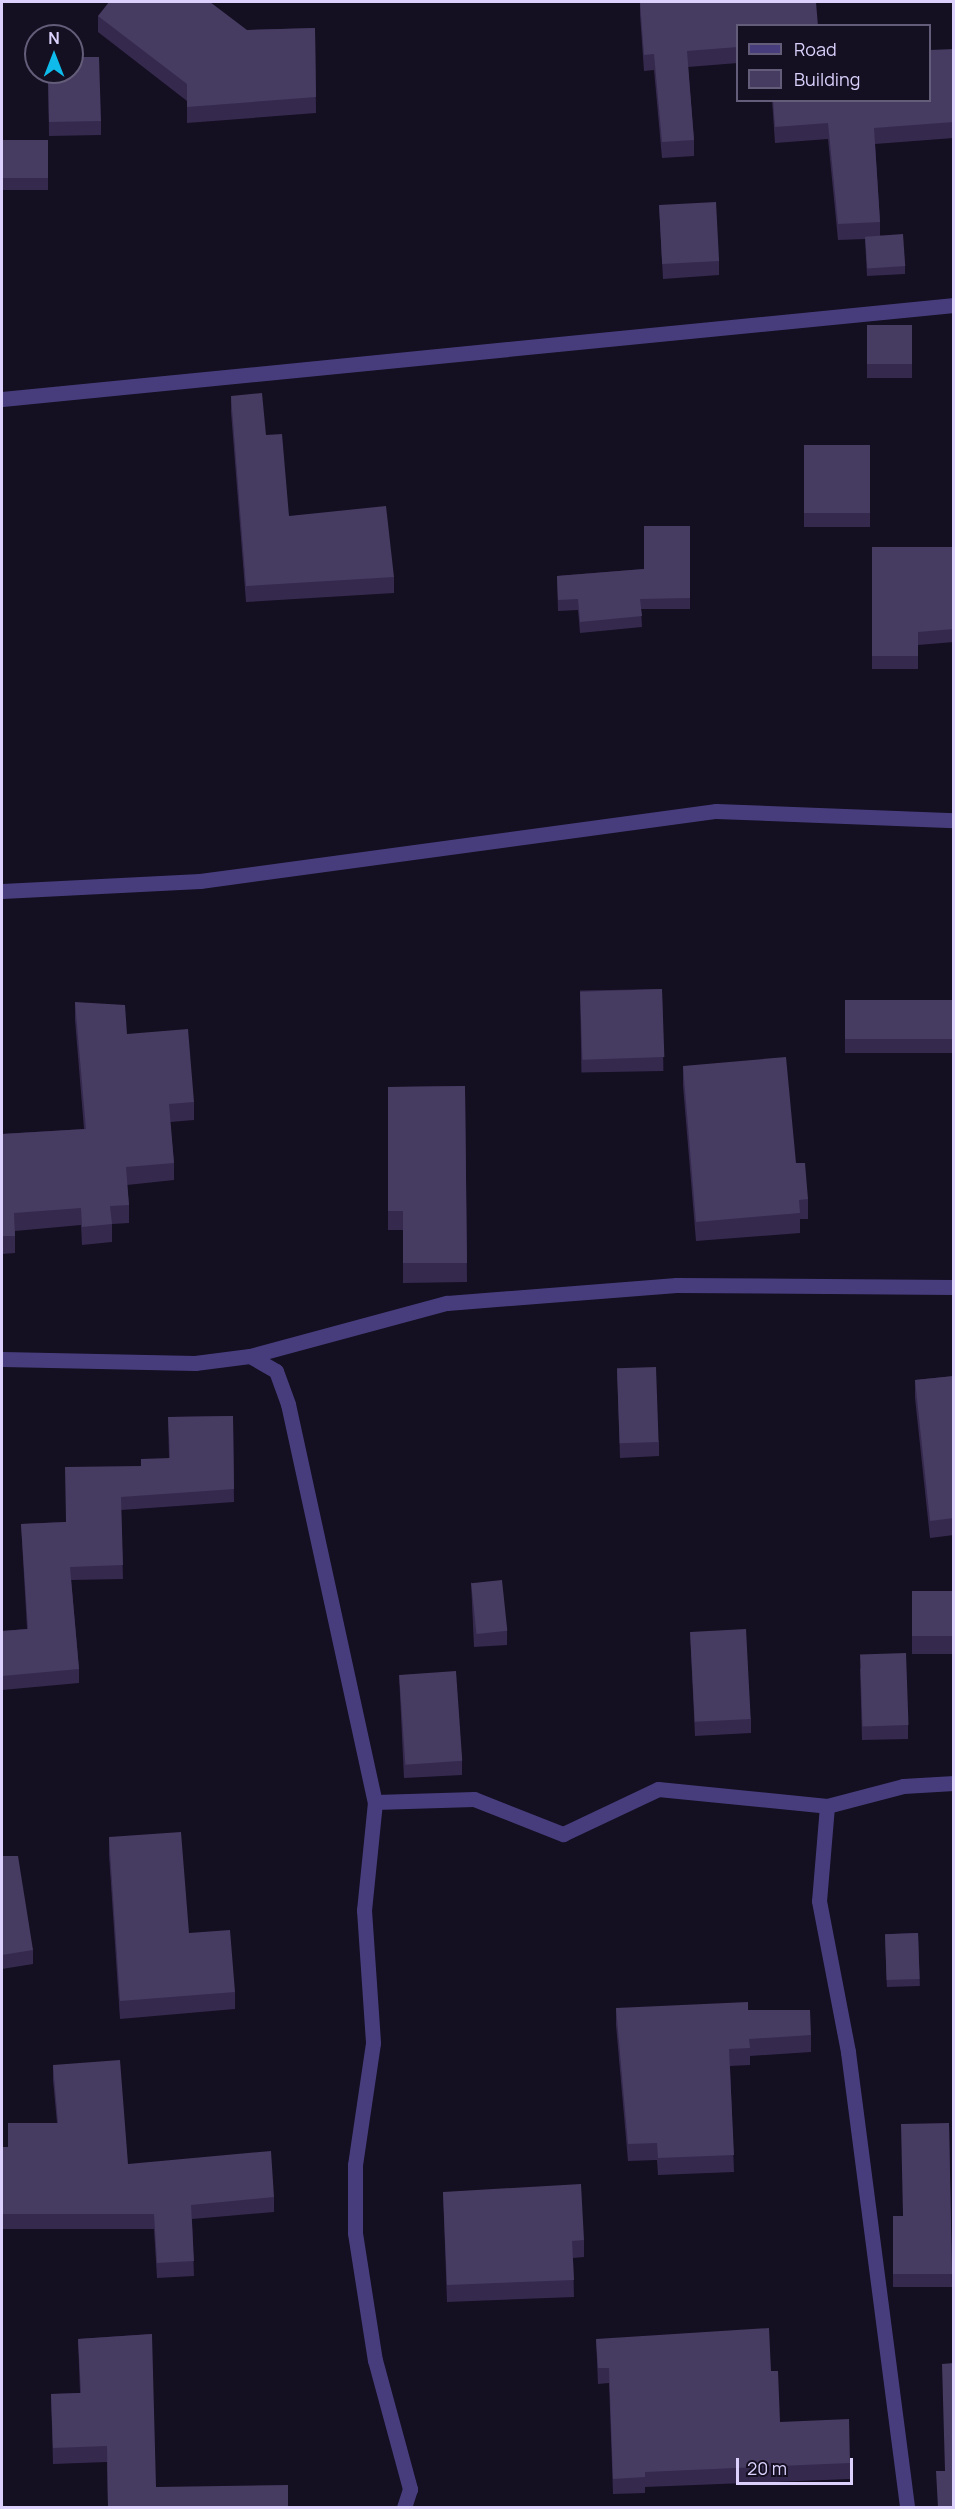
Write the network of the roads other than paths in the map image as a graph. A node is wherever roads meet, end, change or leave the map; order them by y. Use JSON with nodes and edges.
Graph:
{"nodes":[{"id":1,"x":954,"y":305,"type":"edge"},
{"id":2,"x":2,"y":399,"type":"edge"},
{"id":3,"x":954,"y":820,"type":"edge"},
{"id":4,"x":2,"y":891,"type":"edge"},
{"id":5,"x":954,"y":1287,"type":"edge"},
{"id":6,"x":250,"y":1356,"type":"junction"},
{"id":7,"x":2,"y":1359,"type":"edge"},
{"id":8,"x":954,"y":1783,"type":"edge"},
{"id":9,"x":375,"y":1802,"type":"junction"},
{"id":10,"x":827,"y":1806,"type":"junction"},
{"id":11,"x":404,"y":2508,"type":"edge"},
{"id":12,"x":907,"y":2508,"type":"edge"}],
"edges":[{"from":1,"to":2,"type":"street"},
{"from":3,"to":4,"type":"street"},
{"from":5,"to":6,"type":"street"},
{"from":6,"to":7,"type":"street"},
{"from":6,"to":9,"type":"street"},
{"from":8,"to":10,"type":"street"},
{"from":9,"to":10,"type":"street"},
{"from":9,"to":11,"type":"street"},
{"from":10,"to":12,"type":"street"}]}
